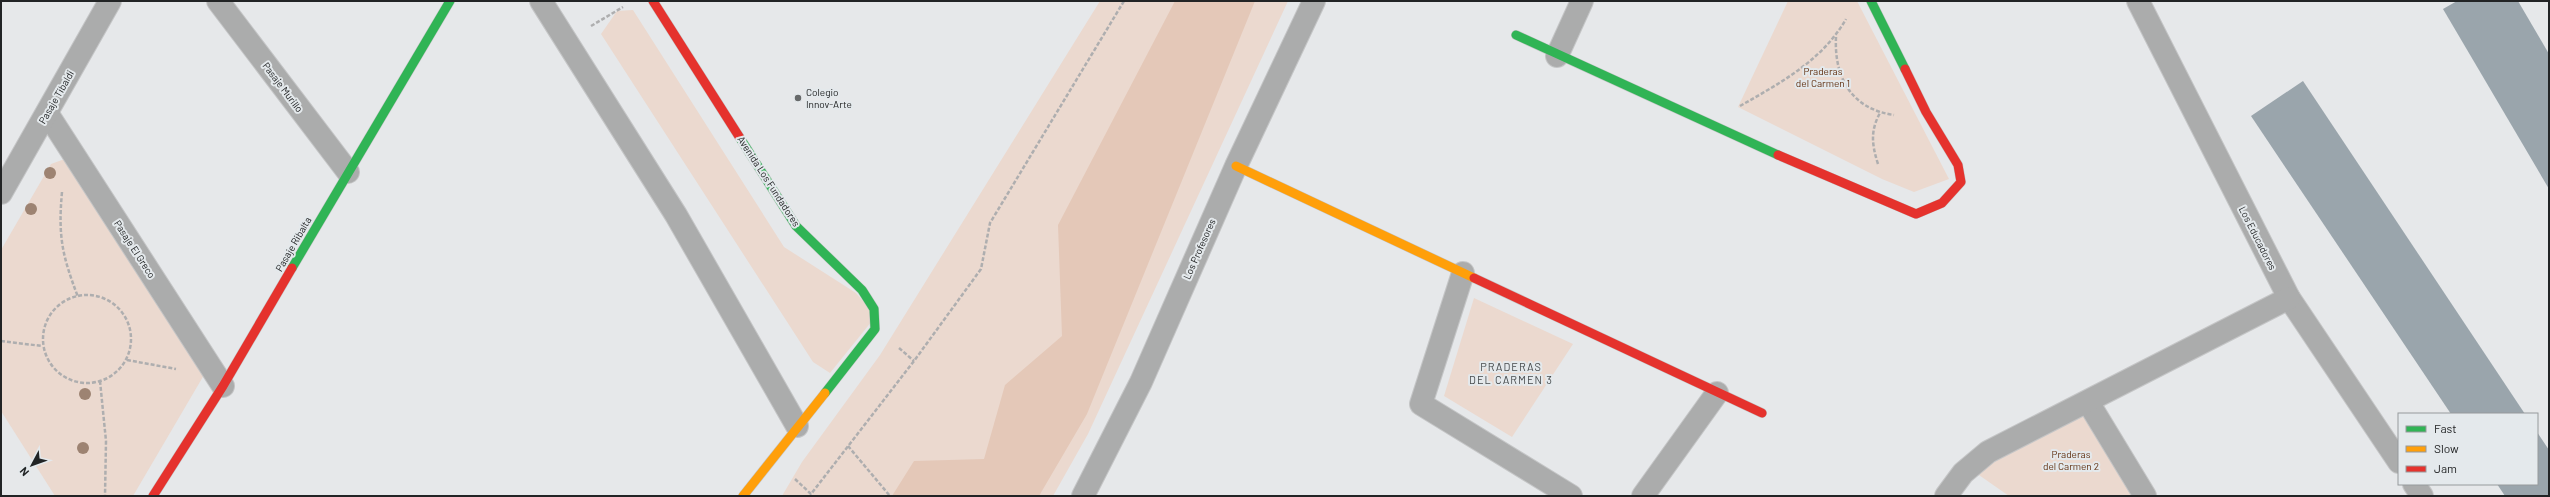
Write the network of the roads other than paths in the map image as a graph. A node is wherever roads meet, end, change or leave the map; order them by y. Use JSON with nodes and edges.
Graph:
{"nodes":[{"id":1,"x":110,"y":1,"type":"edge"},
{"id":2,"x":218,"y":1,"type":"edge"},
{"id":3,"x":450,"y":1,"type":"edge"},
{"id":4,"x":542,"y":1,"type":"edge"},
{"id":5,"x":652,"y":1,"type":"edge"},
{"id":6,"x":1314,"y":1,"type":"edge"},
{"id":7,"x":1582,"y":1,"type":"edge"},
{"id":8,"x":1871,"y":1,"type":"edge"},
{"id":9,"x":2138,"y":1,"type":"edge"},
{"id":10,"x":1516,"y":35,"type":"dead end"},
{"id":11,"x":1557,"y":56,"type":"junction"},
{"id":12,"x":47,"y":113,"type":"junction"},
{"id":13,"x":1236,"y":166,"type":"junction"},
{"id":14,"x":348,"y":172,"type":"junction"},
{"id":15,"x":1,"y":194,"type":"edge"},
{"id":16,"x":1463,"y":273,"type":"junction"},
{"id":17,"x":2289,"y":298,"type":"junction"},
{"id":18,"x":223,"y":386,"type":"junction"},
{"id":19,"x":1717,"y":392,"type":"junction"},
{"id":20,"x":2088,"y":402,"type":"junction"},
{"id":21,"x":1762,"y":413,"type":"dead end"},
{"id":22,"x":797,"y":426,"type":"junction"},
{"id":23,"x":2398,"y":461,"type":"edge"},
{"id":24,"x":2415,"y":485,"type":"edge"},
{"id":25,"x":153,"y":496,"type":"edge"},
{"id":26,"x":743,"y":496,"type":"edge"},
{"id":27,"x":1083,"y":496,"type":"edge"},
{"id":28,"x":1571,"y":496,"type":"edge"},
{"id":29,"x":1643,"y":496,"type":"edge"},
{"id":30,"x":1946,"y":496,"type":"edge"},
{"id":31,"x":2145,"y":496,"type":"edge"},
{"id":32,"x":2422,"y":496,"type":"edge"}],
"edges":[{"from":1,"to":12,"type":"street","name":"Pasaje Tibaldi"},
{"from":2,"to":14,"type":"street","name":"Pasaje Murillo"},
{"from":3,"to":14,"type":"street","name":"Pasaje Ribalta"},
{"from":4,"to":22,"type":"street"},
{"from":5,"to":22,"type":"street","name":"Avenida Los Fundadores"},
{"from":6,"to":13,"type":"street","name":"Los Profesores"},
{"from":7,"to":11,"type":"street"},
{"from":8,"to":11,"type":"street"},
{"from":9,"to":17,"type":"street","name":"Los Educadores"},
{"from":10,"to":11,"type":"street"},
{"from":12,"to":15,"type":"street","name":"Pasaje Tibaldi"},
{"from":12,"to":18,"type":"street","name":"Pasaje El Greco"},
{"from":13,"to":16,"type":"street"},
{"from":13,"to":27,"type":"street","name":"Los Profesores"},
{"from":14,"to":18,"type":"street","name":"Pasaje Ribalta"},
{"from":16,"to":19,"type":"street"},
{"from":16,"to":28,"type":"street"},
{"from":17,"to":20,"type":"street"},
{"from":17,"to":23,"type":"street","name":"Los Educadores"},
{"from":18,"to":25,"type":"street","name":"Pasaje Ribalta"},
{"from":19,"to":21,"type":"street"},
{"from":19,"to":29,"type":"street"},
{"from":20,"to":30,"type":"street"},
{"from":20,"to":31,"type":"street"},
{"from":22,"to":26,"type":"street","name":"Avenida Los Fundadores"},
{"from":24,"to":32,"type":"street"}]}
